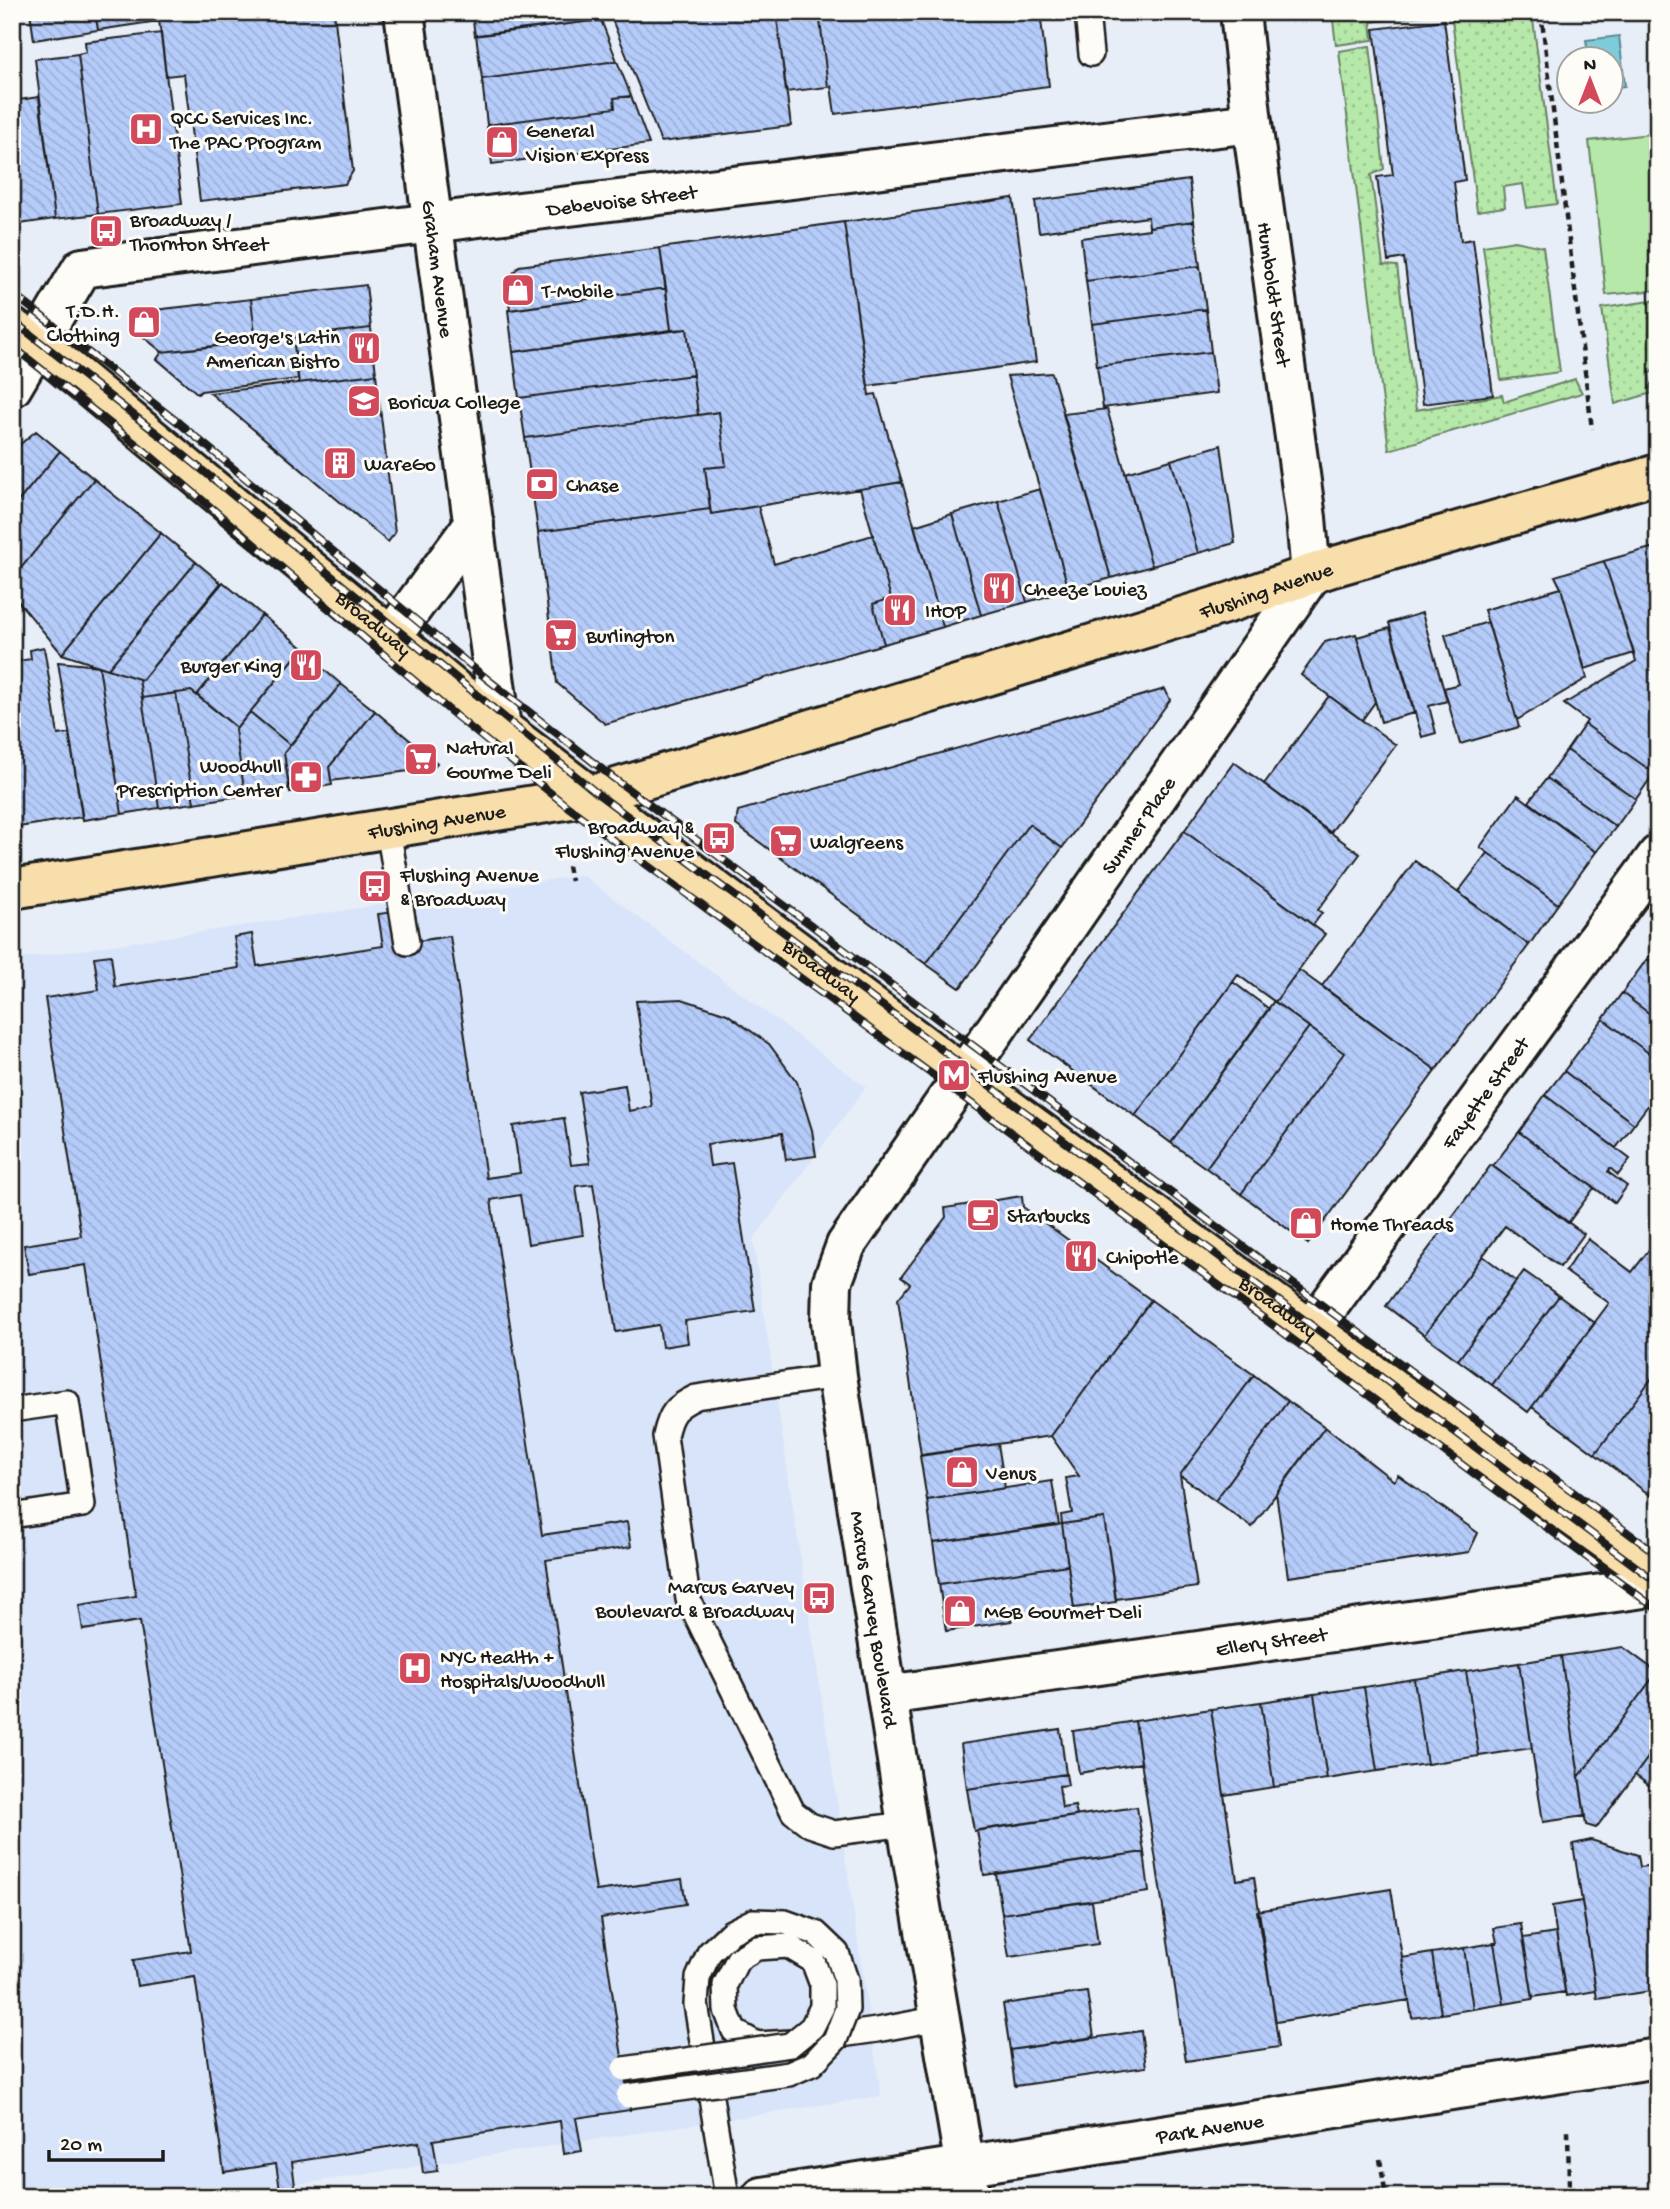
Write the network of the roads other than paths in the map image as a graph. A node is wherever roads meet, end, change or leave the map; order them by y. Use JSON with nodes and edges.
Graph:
{"nodes":[{"id":1,"x":404,"y":12,"type":"edge"},
{"id":2,"x":1087,"y":12,"type":"edge"},
{"id":3,"x":1240,"y":12,"type":"edge"},
{"id":4,"x":1091,"y":54,"type":"dead end"},
{"id":5,"x":1252,"y":123,"type":"junction"},
{"id":6,"x":433,"y":222,"type":"junction"},
{"id":7,"x":24,"y":337,"type":"edge"},
{"id":8,"x":12,"y":387,"type":"edge"},
{"id":9,"x":1658,"y":474,"type":"edge"},
{"id":10,"x":474,"y":524,"type":"junction"},
{"id":11,"x":1311,"y":575,"type":"junction"},
{"id":12,"x":391,"y":637,"type":"junction"},
{"id":13,"x":501,"y":728,"type":"junction"},
{"id":14,"x":590,"y":796,"type":"junction"},
{"id":15,"x":388,"y":829,"type":"junction"},
{"id":16,"x":1658,"y":855,"type":"edge"},
{"id":17,"x":12,"y":889,"type":"edge"},
{"id":18,"x":407,"y":943,"type":"dead end"},
{"id":19,"x":963,"y":1075,"type":"junction"},
{"id":20,"x":1311,"y":1330,"type":"junction"},
{"id":21,"x":836,"y":1376,"type":"junction"},
{"id":22,"x":12,"y":1410,"type":"edge"},
{"id":23,"x":12,"y":1516,"type":"edge"},
{"id":24,"x":1658,"y":1577,"type":"edge"},
{"id":25,"x":1658,"y":1586,"type":"edge"},
{"id":26,"x":887,"y":1695,"type":"junction"},
{"id":27,"x":907,"y":1824,"type":"junction"},
{"id":28,"x":940,"y":2018,"type":"junction"},
{"id":29,"x":1658,"y":2058,"type":"edge"},
{"id":30,"x":624,"y":2069,"type":"dead end"},
{"id":31,"x":628,"y":2096,"type":"dead end"},
{"id":32,"x":968,"y":2181,"type":"edge"},
{"id":33,"x":727,"y":2197,"type":"edge"},
{"id":34,"x":762,"y":2197,"type":"edge"}],
"edges":[{"from":1,"to":6,"type":"street","name":"Graham Avenue"},
{"from":2,"to":4,"type":"lane"},
{"from":3,"to":5,"type":"street","name":"Humboldt Street"},
{"from":5,"to":6,"type":"street","name":"Debevoise Street"},
{"from":5,"to":11,"type":"street","name":"Humboldt Street"},
{"from":6,"to":7,"type":"street","name":"Debevoise Street"},
{"from":6,"to":10,"type":"street","name":"Graham Avenue"},
{"from":7,"to":8,"type":"street"},
{"from":7,"to":12,"type":"main road","name":"Broadway"},
{"from":9,"to":11,"type":"main road","name":"Flushing Avenue"},
{"from":10,"to":12,"type":"street"},
{"from":10,"to":13,"type":"street","name":"Graham Avenue"},
{"from":11,"to":14,"type":"main road","name":"Flushing Avenue"},
{"from":11,"to":19,"type":"street","name":"Sumner Place"},
{"from":12,"to":13,"type":"main road","name":"Broadway"},
{"from":13,"to":14,"type":"main road","name":"Broadway"},
{"from":14,"to":15,"type":"main road","name":"Flushing Avenue"},
{"from":14,"to":19,"type":"main road","name":"Broadway"},
{"from":15,"to":17,"type":"main road","name":"Flushing Avenue"},
{"from":15,"to":18,"type":"lane"},
{"from":16,"to":20,"type":"street","name":"Fayette Street"},
{"from":19,"to":20,"type":"main road","name":"Broadway"},
{"from":19,"to":21,"type":"street","name":"Marcus Garvey Boulevard"},
{"from":20,"to":24,"type":"main road","name":"Broadway"},
{"from":21,"to":26,"type":"street","name":"Marcus Garvey Boulevard"},
{"from":21,"to":27,"type":"lane"},
{"from":22,"to":23,"type":"lane"},
{"from":25,"to":26,"type":"street","name":"Ellery Street"},
{"from":26,"to":27,"type":"street","name":"Marcus Garvey Boulevard"},
{"from":27,"to":28,"type":"street","name":"Marcus Garvey Boulevard"},
{"from":28,"to":30,"type":"lane","bridge":true},
{"from":28,"to":32,"type":"street","name":"Marcus Garvey Boulevard"},
{"from":29,"to":32,"type":"street","name":"Park Avenue"},
{"from":31,"to":33,"type":"lane","bridge":true},
{"from":32,"to":34,"type":"street","name":"Park Avenue"}]}
